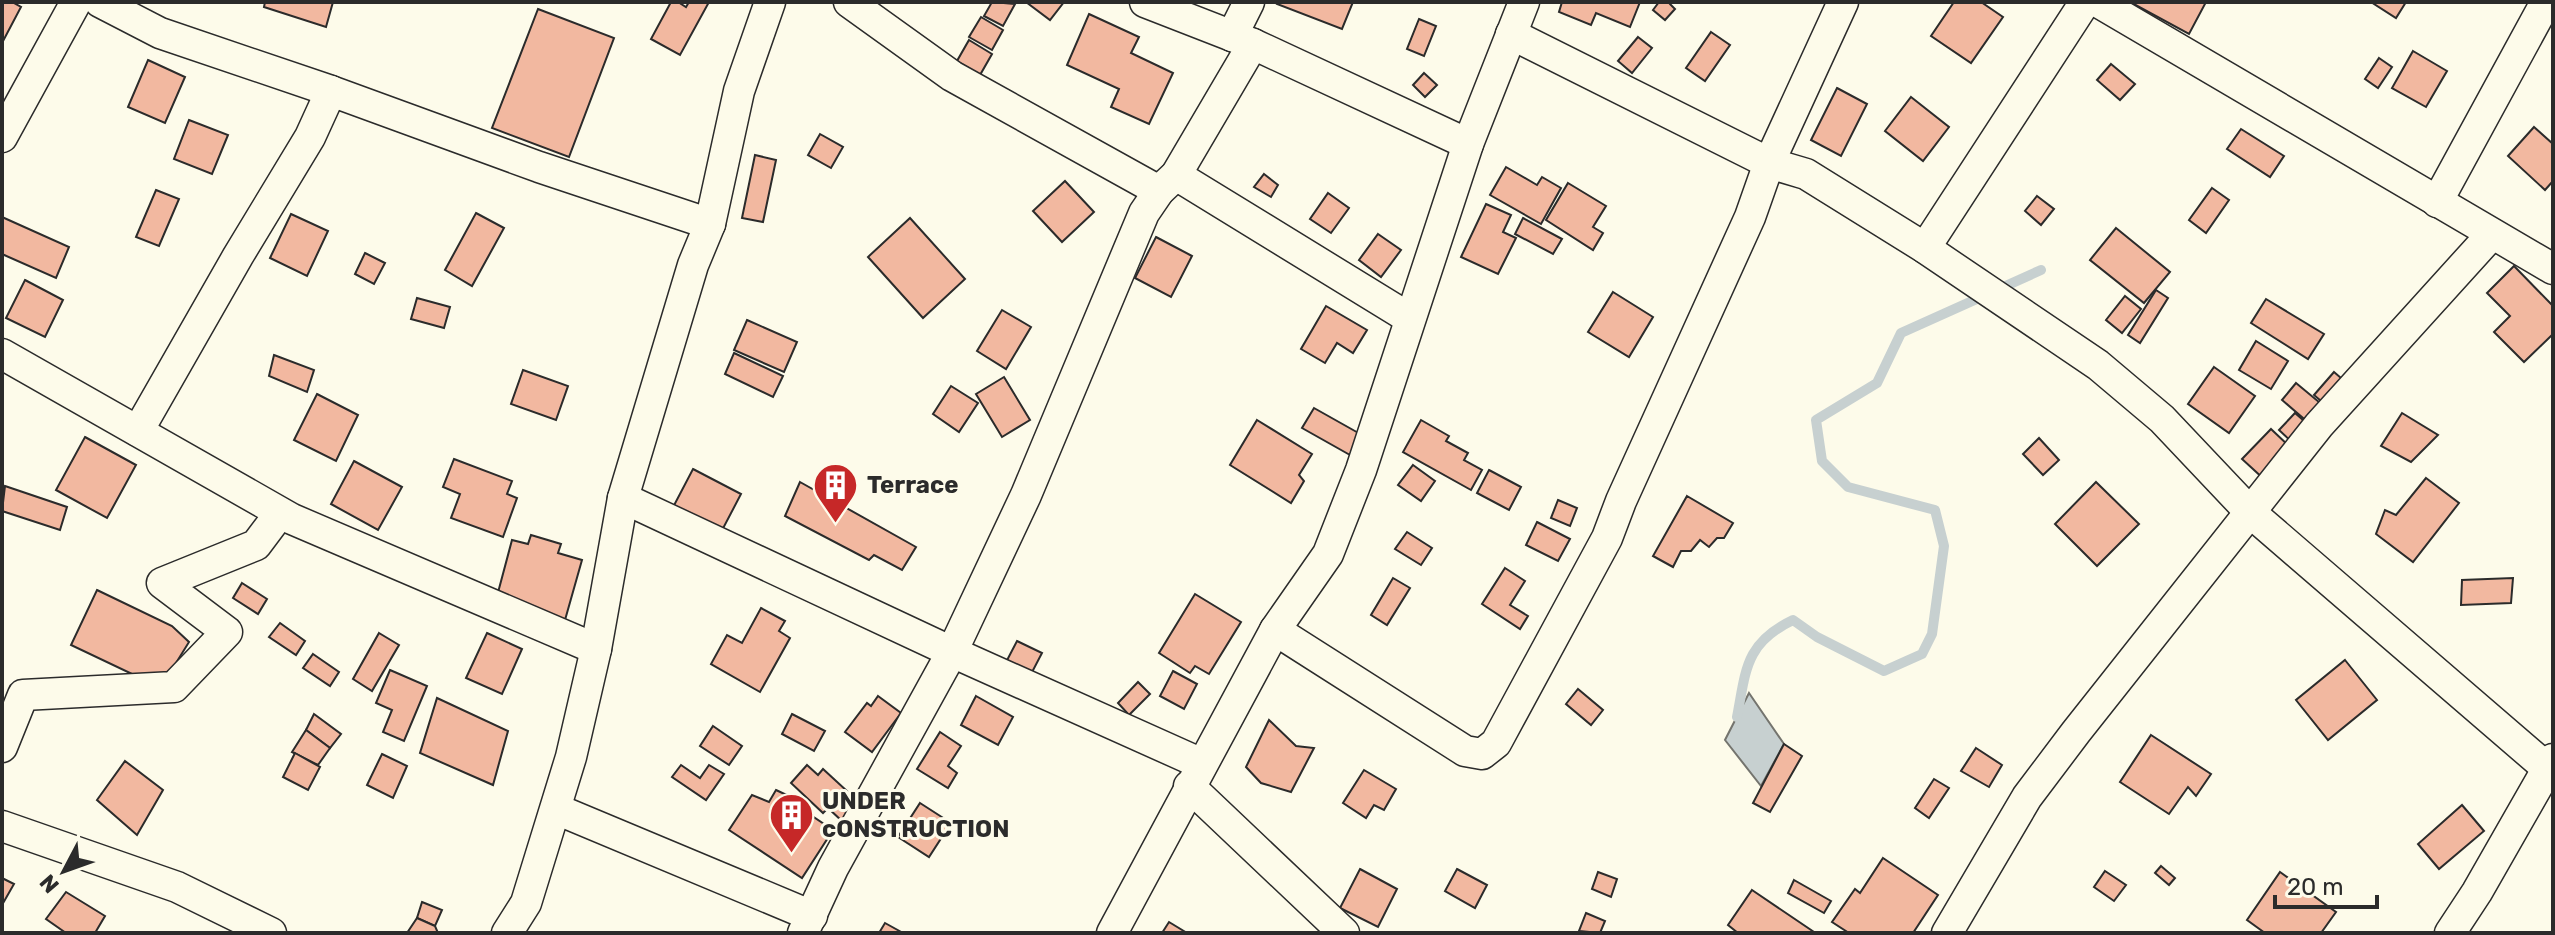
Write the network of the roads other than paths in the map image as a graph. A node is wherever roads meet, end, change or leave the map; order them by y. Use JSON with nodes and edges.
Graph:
{"nodes":[{"id":1,"x":76,"y":2,"type":"edge"},
{"id":2,"x":100,"y":2,"type":"edge"},
{"id":3,"x":770,"y":2,"type":"edge"},
{"id":4,"x":849,"y":2,"type":"edge"},
{"id":5,"x":1145,"y":2,"type":"edge"},
{"id":6,"x":1249,"y":2,"type":"edge"},
{"id":7,"x":1524,"y":2,"type":"edge"},
{"id":8,"x":1843,"y":2,"type":"edge"},
{"id":9,"x":2085,"y":2,"type":"edge"},
{"id":10,"x":2098,"y":2,"type":"edge"},
{"id":11,"x":2546,"y":2,"type":"edge"},
{"id":12,"x":2553,"y":2,"type":"edge"},
{"id":13,"x":1511,"y":34,"type":"junction"},
{"id":14,"x":1242,"y":40,"type":"junction"},
{"id":15,"x":331,"y":91,"type":"junction"},
{"id":16,"x":2,"y":137,"type":"edge"},
{"id":17,"x":1468,"y":144,"type":"junction"},
{"id":18,"x":1769,"y":163,"type":"junction"},
{"id":19,"x":1168,"y":183,"type":"junction"},
{"id":20,"x":2437,"y":202,"type":"junction"},
{"id":21,"x":710,"y":224,"type":"junction"},
{"id":22,"x":2492,"y":234,"type":"junction"},
{"id":23,"x":1925,"y":248,"type":"junction"},
{"id":24,"x":2553,"y":269,"type":"edge"},
{"id":25,"x":1409,"y":318,"type":"junction"},
{"id":26,"x":2,"y":354,"type":"edge"},
{"id":27,"x":138,"y":431,"type":"junction"},
{"id":28,"x":623,"y":498,"type":"junction"},
{"id":29,"x":280,"y":513,"type":"junction"},
{"id":30,"x":2251,"y":513,"type":"junction"},
{"id":31,"x":1275,"y":630,"type":"junction"},
{"id":32,"x":596,"y":649,"type":"junction"},
{"id":33,"x":952,"y":652,"type":"junction"},
{"id":34,"x":2,"y":747,"type":"edge"},
{"id":35,"x":2551,"y":764,"type":"edge"},
{"id":36,"x":1196,"y":775,"type":"junction"},
{"id":37,"x":556,"y":809,"type":"junction"},
{"id":38,"x":2,"y":826,"type":"edge"},
{"id":39,"x":807,"y":924,"type":"edge"},
{"id":40,"x":271,"y":933,"type":"edge"},
{"id":41,"x":507,"y":933,"type":"edge"},
{"id":42,"x":1112,"y":933,"type":"edge"},
{"id":43,"x":1344,"y":933,"type":"edge"},
{"id":44,"x":1947,"y":933,"type":"edge"},
{"id":45,"x":2450,"y":933,"type":"edge"}],
"edges":[{"from":1,"to":16,"type":"street"},
{"from":2,"to":15,"type":"street"},
{"from":3,"to":21,"type":"street"},
{"from":4,"to":19,"type":"street"},
{"from":5,"to":14,"type":"street"},
{"from":6,"to":14,"type":"street"},
{"from":7,"to":13,"type":"street"},
{"from":8,"to":18,"type":"street"},
{"from":9,"to":23,"type":"street"},
{"from":10,"to":20,"type":"street"},
{"from":11,"to":12,"type":"street"},
{"from":11,"to":20,"type":"street"},
{"from":13,"to":17,"type":"street"},
{"from":13,"to":18,"type":"street"},
{"from":14,"to":17,"type":"street"},
{"from":14,"to":19,"type":"street"},
{"from":15,"to":21,"type":"street"},
{"from":15,"to":27,"type":"street"},
{"from":17,"to":25,"type":"street"},
{"from":18,"to":23,"type":"street"},
{"from":18,"to":31,"type":"street"},
{"from":19,"to":25,"type":"street"},
{"from":19,"to":33,"type":"street"},
{"from":20,"to":22,"type":"street"},
{"from":21,"to":28,"type":"street"},
{"from":22,"to":24,"type":"street"},
{"from":22,"to":30,"type":"street"},
{"from":23,"to":30,"type":"street"},
{"from":25,"to":31,"type":"street"},
{"from":26,"to":27,"type":"street"},
{"from":27,"to":29,"type":"street"},
{"from":28,"to":32,"type":"street"},
{"from":28,"to":33,"type":"street"},
{"from":29,"to":32,"type":"street"},
{"from":29,"to":34,"type":"street"},
{"from":30,"to":35,"type":"street"},
{"from":30,"to":44,"type":"street"},
{"from":31,"to":36,"type":"street"},
{"from":32,"to":37,"type":"street"},
{"from":33,"to":36,"type":"street"},
{"from":33,"to":39,"type":"street"},
{"from":35,"to":45,"type":"street"},
{"from":36,"to":42,"type":"street"},
{"from":36,"to":43,"type":"street"},
{"from":37,"to":39,"type":"street"},
{"from":37,"to":41,"type":"street"},
{"from":38,"to":40,"type":"street"}]}
